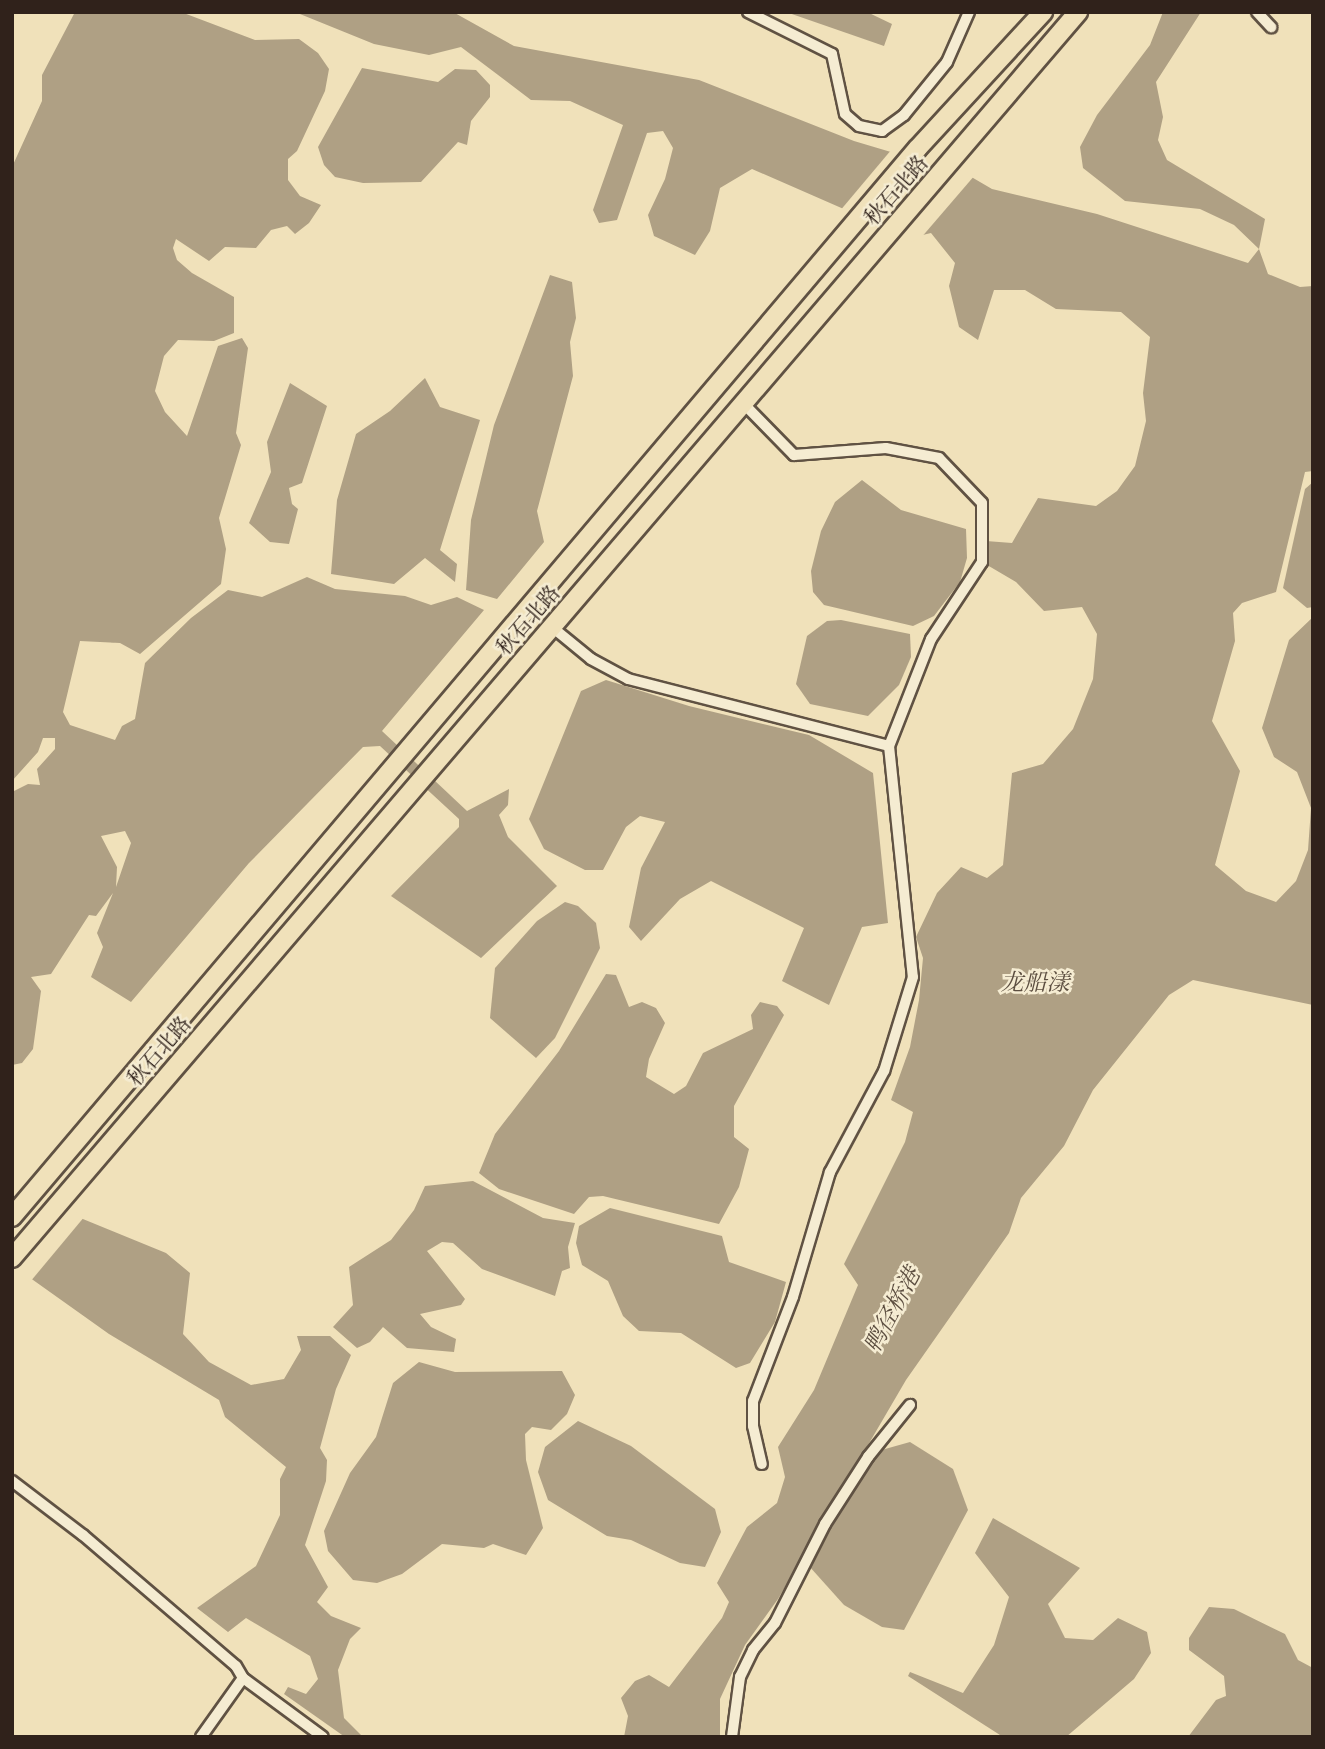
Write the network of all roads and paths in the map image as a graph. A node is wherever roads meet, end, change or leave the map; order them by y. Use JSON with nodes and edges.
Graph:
{"nodes":[{"id":1,"x":748,"y":12,"type":"edge"},
{"id":2,"x":969,"y":12,"type":"edge"},
{"id":3,"x":1042,"y":12,"type":"edge"},
{"id":4,"x":1078,"y":12,"type":"edge"},
{"id":5,"x":1258,"y":12,"type":"edge"},
{"id":6,"x":1271,"y":27,"type":"dead end"},
{"id":7,"x":743,"y":403,"type":"junction"},
{"id":8,"x":552,"y":627,"type":"junction"},
{"id":9,"x":889,"y":746,"type":"junction"},
{"id":10,"x":12,"y":1217,"type":"edge"},
{"id":11,"x":12,"y":1258,"type":"edge"},
{"id":12,"x":910,"y":1405,"type":"dead end"},
{"id":13,"x":762,"y":1464,"type":"dead end"},
{"id":14,"x":12,"y":1481,"type":"edge"},
{"id":15,"x":243,"y":1678,"type":"junction"},
{"id":16,"x":201,"y":1737,"type":"edge"},
{"id":17,"x":323,"y":1737,"type":"edge"},
{"id":18,"x":733,"y":1737,"type":"edge"}],
"edges":[{"from":1,"to":2,"type":"street"},
{"from":3,"to":10,"type":"main road","name":"秋石北路"},
{"from":4,"to":7,"type":"main road","name":"秋石北路"},
{"from":5,"to":6,"type":"street"},
{"from":7,"to":8,"type":"main road","name":"秋石北路"},
{"from":7,"to":9,"type":"street"},
{"from":8,"to":9,"type":"street"},
{"from":8,"to":11,"type":"main road","name":"秋石北路"},
{"from":9,"to":13,"type":"street"},
{"from":12,"to":18,"type":"street"},
{"from":14,"to":15,"type":"street"},
{"from":15,"to":16,"type":"street"},
{"from":15,"to":17,"type":"street"}]}
